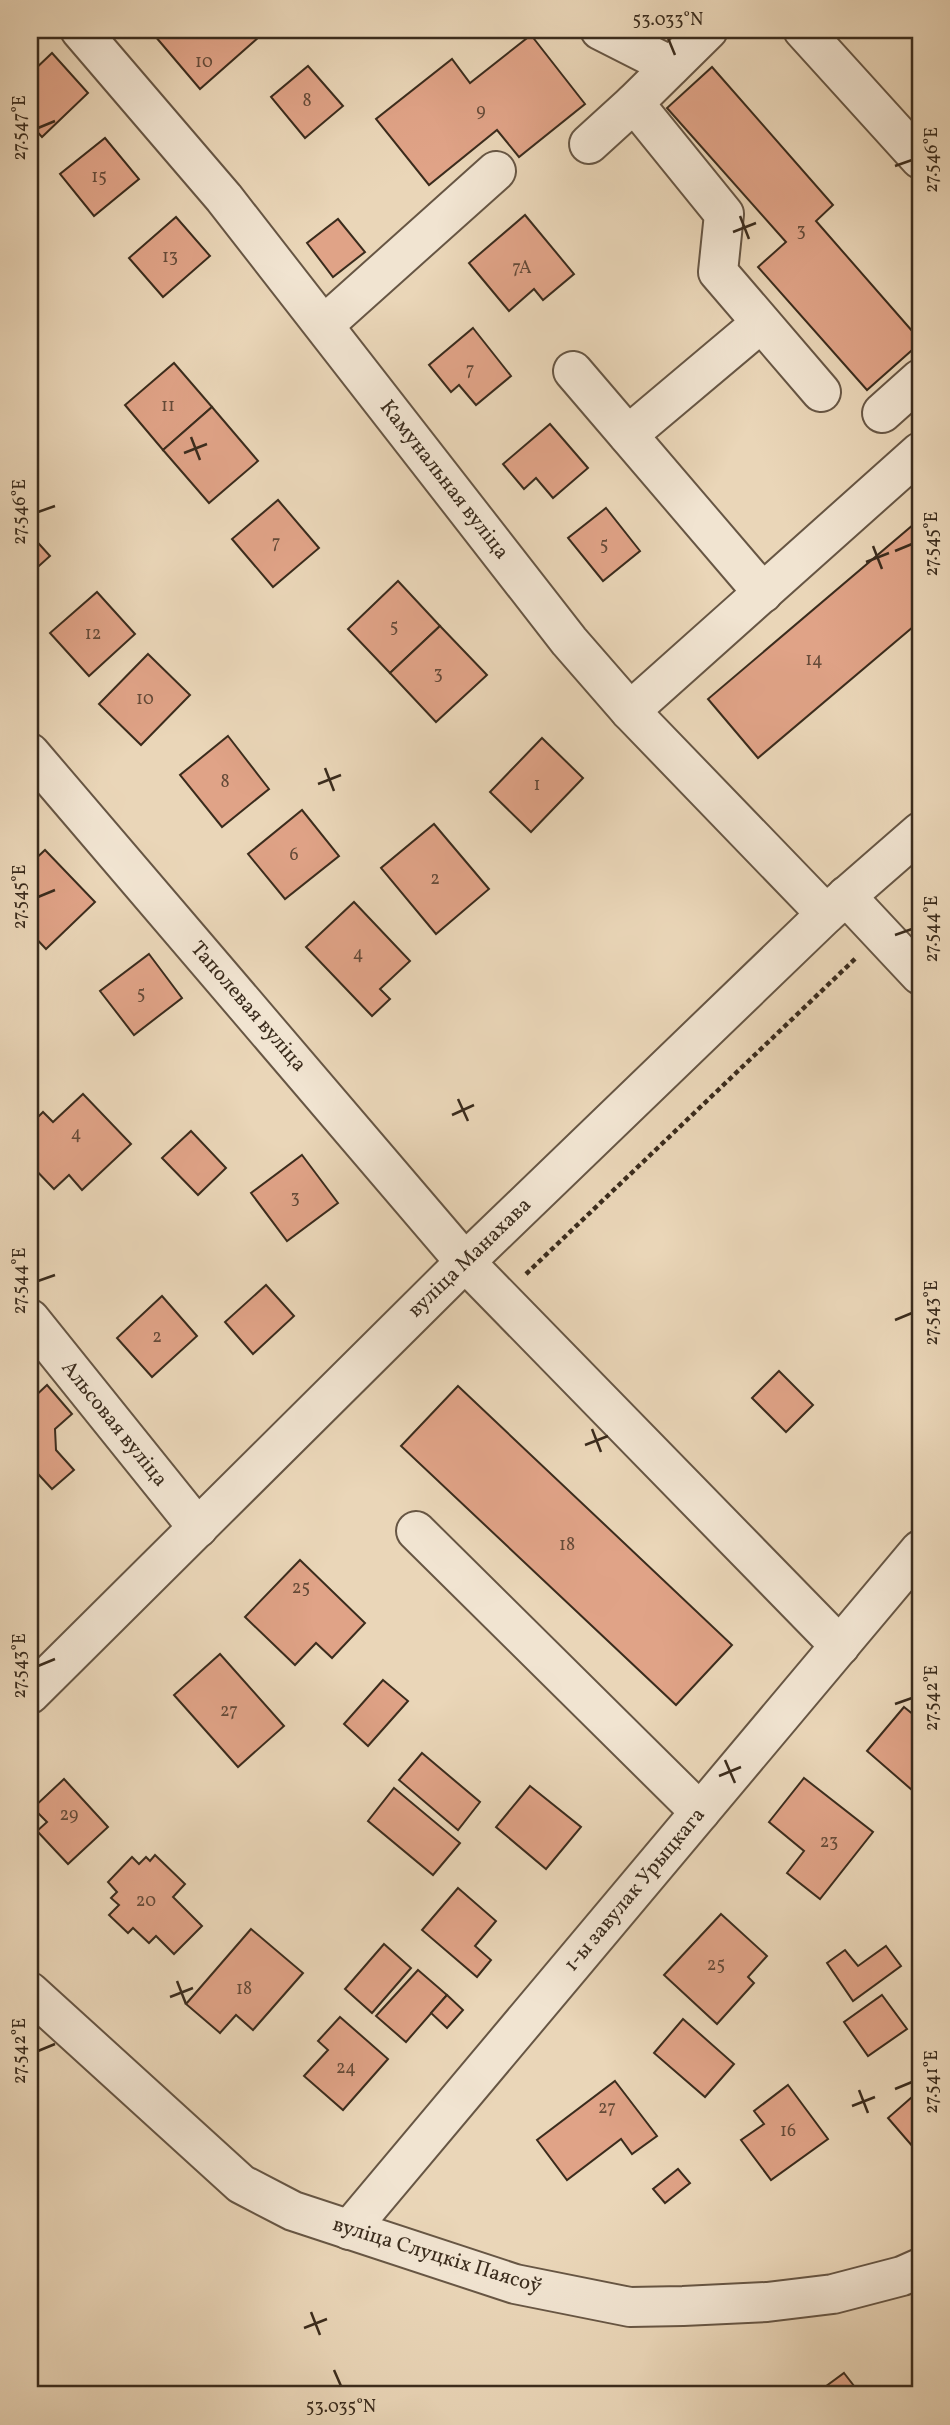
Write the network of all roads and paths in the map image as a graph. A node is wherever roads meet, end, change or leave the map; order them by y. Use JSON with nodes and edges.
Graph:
{"nodes":[{"id":1,"x":80,"y":30,"type":"edge"},
{"id":2,"x":600,"y":30,"type":"edge"},
{"id":3,"x":708,"y":30,"type":"edge"},
{"id":4,"x":803,"y":30,"type":"edge"},
{"id":5,"x":671,"y":66,"type":"junction"},
{"id":6,"x":634,"y":103,"type":"junction"},
{"id":7,"x":589,"y":144,"type":"dead end"},
{"id":8,"x":920,"y":159,"type":"edge"},
{"id":9,"x":496,"y":171,"type":"dead end"},
{"id":10,"x":761,"y":323,"type":"junction"},
{"id":11,"x":324,"y":326,"type":"junction"},
{"id":12,"x":573,"y":371,"type":"dead end"},
{"id":13,"x":920,"y":379,"type":"edge"},
{"id":14,"x":821,"y":392,"type":"dead end"},
{"id":15,"x":882,"y":413,"type":"dead end"},
{"id":16,"x":628,"y":435,"type":"junction"},
{"id":17,"x":920,"y":452,"type":"edge"},
{"id":18,"x":763,"y":593,"type":"junction"},
{"id":19,"x":630,"y":711,"type":"junction"},
{"id":20,"x":30,"y":753,"type":"edge"},
{"id":21,"x":920,"y":832,"type":"edge"},
{"id":22,"x":836,"y":905,"type":"junction"},
{"id":23,"x":881,"y":935,"type":"junction"},
{"id":24,"x":920,"y":975,"type":"edge"},
{"id":25,"x":466,"y":1262,"type":"junction"},
{"id":26,"x":500,"y":1299,"type":"junction"},
{"id":27,"x":30,"y":1320,"type":"edge"},
{"id":28,"x":198,"y":1528,"type":"junction"},
{"id":29,"x":416,"y":1531,"type":"dead end"},
{"id":30,"x":920,"y":1550,"type":"edge"},
{"id":31,"x":840,"y":1646,"type":"junction"},
{"id":32,"x":30,"y":1695,"type":"edge"},
{"id":33,"x":701,"y":1812,"type":"junction"},
{"id":34,"x":30,"y":1992,"type":"edge"},
{"id":35,"x":349,"y":2230,"type":"junction"},
{"id":36,"x":920,"y":2269,"type":"edge"}],
"edges":[{"from":1,"to":11,"type":"street","name":"Камунальная вуліца"},
{"from":2,"to":5,"type":"street"},
{"from":3,"to":5,"type":"street"},
{"from":4,"to":8,"type":"street"},
{"from":5,"to":6,"type":"street"},
{"from":6,"to":7,"type":"street"},
{"from":6,"to":10,"type":"street"},
{"from":9,"to":11,"type":"street"},
{"from":10,"to":14,"type":"street"},
{"from":10,"to":16,"type":"street"},
{"from":11,"to":19,"type":"street","name":"Камунальная вуліца"},
{"from":12,"to":16,"type":"street"},
{"from":13,"to":15,"type":"street"},
{"from":16,"to":18,"type":"street"},
{"from":17,"to":18,"type":"street"},
{"from":18,"to":19,"type":"street"},
{"from":19,"to":22,"type":"street","name":"Камунальная вуліца"},
{"from":20,"to":25,"type":"street","name":"Таполевая вуліца"},
{"from":21,"to":22,"type":"street","name":"вуліца Манахава"},
{"from":22,"to":23,"type":"street","name":"Камунальная вуліца"},
{"from":22,"to":25,"type":"street","name":"вуліца Манахава"},
{"from":23,"to":24,"type":"street","name":"Камунальная вуліца"},
{"from":23,"to":26,"type":"path"},
{"from":25,"to":26,"type":"street","name":"Таполевая вуліца"},
{"from":25,"to":28,"type":"street","name":"вуліца Манахава"},
{"from":26,"to":31,"type":"street","name":"Таполевая вуліца"},
{"from":27,"to":28,"type":"street","name":"Альсовая вуліца"},
{"from":28,"to":32,"type":"street","name":"вуліца Манахава"},
{"from":29,"to":33,"type":"street"},
{"from":30,"to":31,"type":"street","name":"1-ы завулак Урыцкага"},
{"from":31,"to":33,"type":"street","name":"1-ы завулак Урыцкага"},
{"from":33,"to":35,"type":"street","name":"1-ы завулак Урыцкага"},
{"from":34,"to":35,"type":"street","name":"вуліца Слуцкіх Паясоў"},
{"from":35,"to":36,"type":"street","name":"вуліца Слуцкіх Паясоў"}]}
